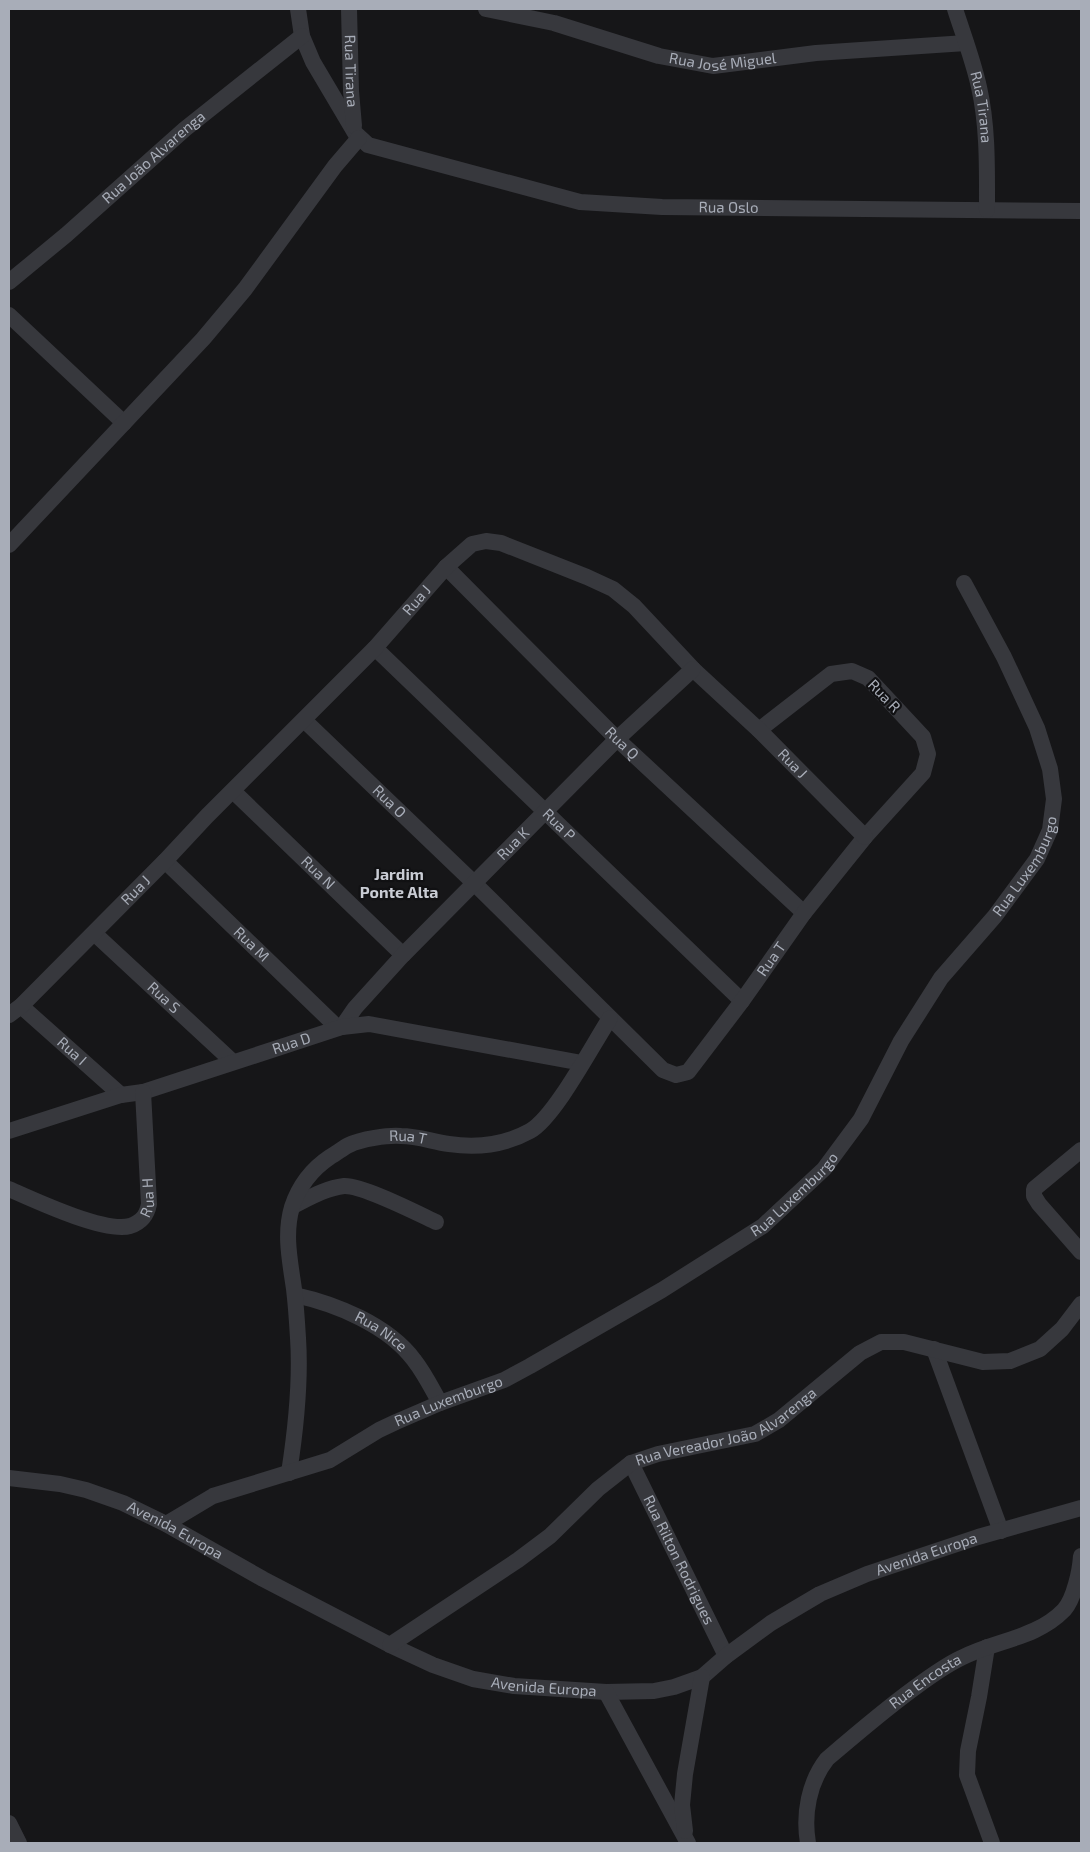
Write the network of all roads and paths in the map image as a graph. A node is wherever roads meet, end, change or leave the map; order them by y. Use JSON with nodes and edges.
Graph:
{"nodes":[{"id":1,"x":349,"y":9,"type":"edge"},
{"id":2,"x":486,"y":9,"type":"edge"},
{"id":3,"x":954,"y":9,"type":"edge"},
{"id":4,"x":298,"y":10,"type":"edge"},
{"id":5,"x":302,"y":36,"type":"junction"},
{"id":6,"x":966,"y":43,"type":"junction"},
{"id":7,"x":357,"y":136,"type":"junction"},
{"id":8,"x":987,"y":210,"type":"junction"},
{"id":9,"x":1081,"y":211,"type":"edge"},
{"id":10,"x":9,"y":282,"type":"edge"},
{"id":11,"x":9,"y":315,"type":"edge"},
{"id":12,"x":124,"y":423,"type":"junction"},
{"id":13,"x":9,"y":545,"type":"edge"},
{"id":14,"x":446,"y":568,"type":"junction"},
{"id":15,"x":964,"y":583,"type":"dead end"},
{"id":16,"x":375,"y":648,"type":"junction"},
{"id":17,"x":693,"y":669,"type":"junction"},
{"id":18,"x":304,"y":720,"type":"junction"},
{"id":19,"x":759,"y":730,"type":"junction"},
{"id":20,"x":617,"y":739,"type":"junction"},
{"id":21,"x":923,"y":773,"type":"joint"},
{"id":22,"x":233,"y":791,"type":"junction"},
{"id":23,"x":544,"y":811,"type":"junction"},
{"id":24,"x":865,"y":837,"type":"junction"},
{"id":25,"x":165,"y":861,"type":"junction"},
{"id":26,"x":474,"y":883,"type":"junction"},
{"id":27,"x":804,"y":913,"type":"junction"},
{"id":28,"x":94,"y":933,"type":"junction"},
{"id":29,"x":402,"y":955,"type":"junction"},
{"id":30,"x":742,"y":1001,"type":"junction"},
{"id":31,"x":15,"y":1011,"type":"edge"},
{"id":32,"x":610,"y":1018,"type":"junction"},
{"id":33,"x":340,"y":1027,"type":"junction"},
{"id":34,"x":233,"y":1062,"type":"junction"},
{"id":35,"x":582,"y":1063,"type":"junction"},
{"id":36,"x":143,"y":1092,"type":"junction"},
{"id":37,"x":121,"y":1095,"type":"junction"},
{"id":38,"x":9,"y":1132,"type":"edge"},
{"id":39,"x":1081,"y":1150,"type":"edge"},
{"id":40,"x":9,"y":1189,"type":"edge"},
{"id":41,"x":293,"y":1206,"type":"junction"},
{"id":42,"x":436,"y":1222,"type":"dead end"},
{"id":43,"x":1081,"y":1252,"type":"edge"},
{"id":44,"x":294,"y":1295,"type":"junction"},
{"id":45,"x":1081,"y":1304,"type":"edge"},
{"id":46,"x":934,"y":1349,"type":"junction"},
{"id":47,"x":440,"y":1403,"type":"junction"},
{"id":48,"x":631,"y":1463,"type":"junction"},
{"id":49,"x":289,"y":1473,"type":"junction"},
{"id":50,"x":9,"y":1478,"type":"edge"},
{"id":51,"x":1081,"y":1508,"type":"edge"},
{"id":52,"x":166,"y":1524,"type":"junction"},
{"id":53,"x":1001,"y":1531,"type":"junction"},
{"id":54,"x":1081,"y":1556,"type":"edge"},
{"id":55,"x":390,"y":1645,"type":"junction"},
{"id":56,"x":987,"y":1647,"type":"junction"},
{"id":57,"x":726,"y":1656,"type":"junction"},
{"id":58,"x":702,"y":1677,"type":"junction"},
{"id":59,"x":606,"y":1692,"type":"junction"},
{"id":60,"x":685,"y":1774,"type":"junction"},
{"id":61,"x":654,"y":1782,"type":"junction"},
{"id":62,"x":9,"y":1823,"type":"edge"},
{"id":63,"x":19,"y":1843,"type":"edge"},
{"id":64,"x":688,"y":1843,"type":"edge"},
{"id":65,"x":808,"y":1843,"type":"edge"},
{"id":66,"x":992,"y":1843,"type":"edge"}],
"edges":[{"from":1,"to":7,"type":"street","name":"Rua Tirana"},
{"from":2,"to":6,"type":"street","name":"Rua José Miguel"},
{"from":3,"to":6,"type":"street","name":"Rua Tirana"},
{"from":4,"to":5,"type":"street"},
{"from":5,"to":7,"type":"street"},
{"from":5,"to":10,"type":"street","name":"Rua João Alvarenga"},
{"from":6,"to":8,"type":"street","name":"Rua Tirana"},
{"from":7,"to":8,"type":"street","name":"Rua Oslo"},
{"from":7,"to":12,"type":"street"},
{"from":8,"to":9,"type":"street","name":"Rua Oslo"},
{"from":11,"to":12,"type":"street"},
{"from":12,"to":13,"type":"street"},
{"from":14,"to":16,"type":"street","name":"Rua J"},
{"from":14,"to":17,"type":"street","name":"Rua J"},
{"from":14,"to":20,"type":"street","name":"Rua Q"},
{"from":15,"to":47,"type":"street","name":"Rua Luxemburgo"},
{"from":16,"to":18,"type":"street","name":"Rua J"},
{"from":16,"to":23,"type":"street","name":"Rua P"},
{"from":17,"to":19,"type":"street","name":"Rua J"},
{"from":17,"to":20,"type":"street","name":"Rua K"},
{"from":18,"to":22,"type":"street","name":"Rua J"},
{"from":18,"to":26,"type":"street","name":"Rua O"},
{"from":19,"to":21,"type":"street","name":"Rua R"},
{"from":19,"to":24,"type":"street","name":"Rua J"},
{"from":20,"to":23,"type":"street","name":"Rua K"},
{"from":20,"to":27,"type":"street","name":"Rua Q"},
{"from":21,"to":24,"type":"street","name":"Rua T"},
{"from":22,"to":25,"type":"street","name":"Rua J"},
{"from":22,"to":29,"type":"street","name":"Rua N"},
{"from":23,"to":26,"type":"street","name":"Rua K"},
{"from":23,"to":30,"type":"street","name":"Rua P"},
{"from":24,"to":27,"type":"street","name":"Rua T"},
{"from":25,"to":28,"type":"street","name":"Rua J"},
{"from":25,"to":33,"type":"street","name":"Rua M"},
{"from":26,"to":29,"type":"street","name":"Rua K"},
{"from":26,"to":32,"type":"street","name":"Rua T"},
{"from":27,"to":30,"type":"street","name":"Rua T"},
{"from":28,"to":31,"type":"street","name":"Rua J"},
{"from":28,"to":34,"type":"street","name":"Rua S"},
{"from":29,"to":33,"type":"street","name":"Rua K"},
{"from":30,"to":32,"type":"street","name":"Rua T"},
{"from":31,"to":37,"type":"street","name":"Rua I"},
{"from":32,"to":35,"type":"street","name":"Rua T"},
{"from":33,"to":34,"type":"street","name":"Rua D"},
{"from":33,"to":35,"type":"street","name":"Rua D"},
{"from":34,"to":36,"type":"street","name":"Rua D"},
{"from":35,"to":41,"type":"street","name":"Rua T"},
{"from":36,"to":37,"type":"street","name":"Rua D"},
{"from":36,"to":40,"type":"street","name":"Rua H"},
{"from":37,"to":38,"type":"street","name":"Rua D"},
{"from":39,"to":43,"type":"street"},
{"from":41,"to":42,"type":"street"},
{"from":41,"to":44,"type":"street","name":"Rua T"},
{"from":44,"to":47,"type":"street","name":"Rua Nice"},
{"from":44,"to":49,"type":"street","name":"Rua T"},
{"from":45,"to":46,"type":"street","name":"Rua Vereador João Alvarenga"},
{"from":46,"to":48,"type":"street","name":"Rua Vereador João Alvarenga"},
{"from":46,"to":53,"type":"street"},
{"from":47,"to":49,"type":"street","name":"Rua Luxemburgo"},
{"from":48,"to":55,"type":"street","name":"Rua Vereador João Alvarenga"},
{"from":48,"to":57,"type":"street","name":"Rua Rilton Rodrigues"},
{"from":49,"to":52,"type":"street","name":"Rua Luxemburgo"},
{"from":50,"to":52,"type":"street","name":"Avenida Europa"},
{"from":51,"to":53,"type":"street","name":"Avenida Europa"},
{"from":52,"to":55,"type":"street","name":"Avenida Europa"},
{"from":53,"to":57,"type":"street","name":"Avenida Europa"},
{"from":54,"to":56,"type":"street","name":"Rua Encosta"},
{"from":55,"to":59,"type":"street","name":"Avenida Europa"},
{"from":56,"to":65,"type":"street","name":"Rua Encosta"},
{"from":56,"to":66,"type":"street"},
{"from":57,"to":58,"type":"street","name":"Avenida Europa"},
{"from":58,"to":59,"type":"street","name":"Avenida Europa"},
{"from":58,"to":60,"type":"street"},
{"from":59,"to":61,"type":"street"},
{"from":60,"to":61,"type":"street"},
{"from":60,"to":64,"type":"street"},
{"from":61,"to":64,"type":"street"},
{"from":62,"to":63,"type":"street"}]}
